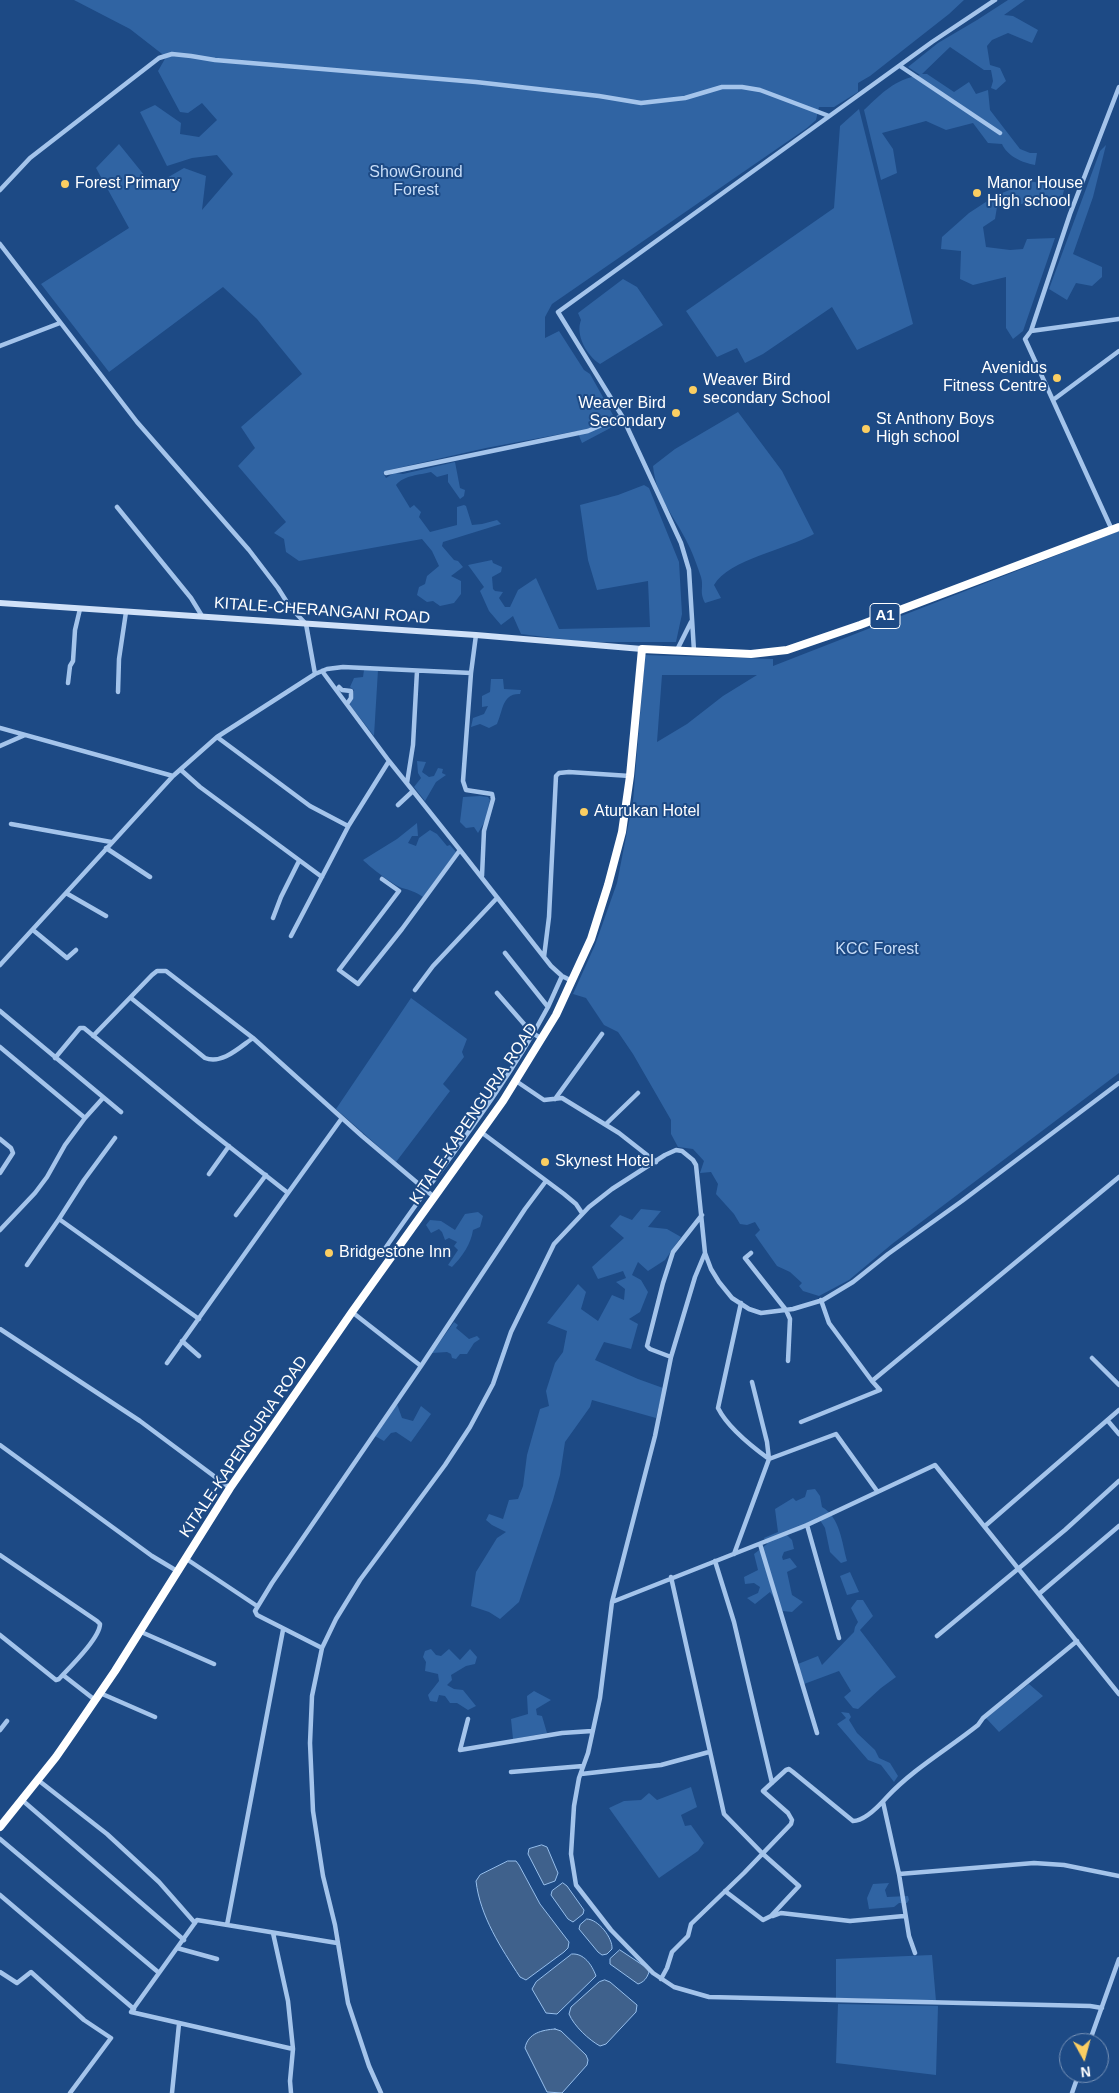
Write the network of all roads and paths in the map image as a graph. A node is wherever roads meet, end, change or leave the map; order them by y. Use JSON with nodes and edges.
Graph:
{"nodes":[{"id":1,"x":995,"y":0,"type":"edge"},
{"id":2,"x":900,"y":66,"type":"junction"},
{"id":3,"x":1119,"y":87,"type":"edge"},
{"id":4,"x":1113,"y":103,"type":"junction"},
{"id":5,"x":1119,"y":105,"type":"edge"},
{"id":6,"x":829,"y":116,"type":"junction"},
{"id":7,"x":1000,"y":133,"type":"dead end"},
{"id":8,"x":0,"y":190,"type":"edge"},
{"id":9,"x":0,"y":244,"type":"edge"},
{"id":10,"x":1119,"y":319,"type":"edge"},
{"id":11,"x":60,"y":323,"type":"junction"},
{"id":12,"x":1031,"y":331,"type":"junction"},
{"id":13,"x":0,"y":346,"type":"edge"},
{"id":14,"x":1119,"y":352,"type":"edge"},
{"id":15,"x":1053,"y":400,"type":"junction"},
{"id":16,"x":622,"y":416,"type":"junction"},
{"id":17,"x":386,"y":473,"type":"dead end"},
{"id":18,"x":117,"y":506,"type":"dead end"},
{"id":19,"x":1116,"y":528,"type":"edge"},
{"id":20,"x":0,"y":604,"type":"edge"},
{"id":21,"x":80,"y":609,"type":"junction"},
{"id":22,"x":126,"y":612,"type":"junction"},
{"id":23,"x":203,"y":617,"type":"junction"},
{"id":24,"x":692,"y":621,"type":"junction"},
{"id":25,"x":306,"y":624,"type":"junction"},
{"id":26,"x":476,"y":635,"type":"junction"},
{"id":27,"x":642,"y":649,"type":"junction"},
{"id":28,"x":677,"y":650,"type":"junction"},
{"id":29,"x":694,"y":651,"type":"junction"},
{"id":30,"x":322,"y":671,"type":"junction"},
{"id":31,"x":418,"y":671,"type":"junction"},
{"id":32,"x":471,"y":673,"type":"junction"},
{"id":33,"x":315,"y":674,"type":"junction"},
{"id":34,"x":68,"y":683,"type":"dead end"},
{"id":35,"x":339,"y":687,"type":"dead end"},
{"id":36,"x":118,"y":692,"type":"dead end"},
{"id":37,"x":347,"y":704,"type":"junction"},
{"id":38,"x":0,"y":728,"type":"edge"},
{"id":39,"x":25,"y":735,"type":"junction"},
{"id":40,"x":217,"y":737,"type":"junction"},
{"id":41,"x":0,"y":746,"type":"edge"},
{"id":42,"x":389,"y":761,"type":"junction"},
{"id":43,"x":180,"y":770,"type":"junction"},
{"id":44,"x":173,"y":776,"type":"junction"},
{"id":45,"x":630,"y":776,"type":"junction"},
{"id":46,"x":408,"y":783,"type":"junction"},
{"id":47,"x":413,"y":791,"type":"junction"},
{"id":48,"x":398,"y":805,"type":"dead end"},
{"id":49,"x":11,"y":824,"type":"dead end"},
{"id":50,"x":348,"y":826,"type":"junction"},
{"id":51,"x":112,"y":842,"type":"junction"},
{"id":52,"x":106,"y":848,"type":"junction"},
{"id":53,"x":460,"y":850,"type":"junction"},
{"id":54,"x":299,"y":860,"type":"junction"},
{"id":55,"x":322,"y":877,"type":"junction"},
{"id":56,"x":482,"y":877,"type":"junction"},
{"id":57,"x":150,"y":878,"type":"dead end"},
{"id":58,"x":382,"y":879,"type":"dead end"},
{"id":59,"x":66,"y":893,"type":"junction"},
{"id":60,"x":498,"y":898,"type":"junction"},
{"id":61,"x":106,"y":916,"type":"dead end"},
{"id":62,"x":273,"y":918,"type":"dead end"},
{"id":63,"x":33,"y":930,"type":"junction"},
{"id":64,"x":291,"y":936,"type":"dead end"},
{"id":65,"x":76,"y":950,"type":"dead end"},
{"id":66,"x":504,"y":953,"type":"dead end"},
{"id":67,"x":544,"y":957,"type":"junction"},
{"id":68,"x":0,"y":965,"type":"edge"},
{"id":69,"x":562,"y":976,"type":"junction"},
{"id":70,"x":572,"y":981,"type":"junction"},
{"id":71,"x":415,"y":990,"type":"dead end"},
{"id":72,"x":497,"y":993,"type":"dead end"},
{"id":73,"x":131,"y":998,"type":"junction"},
{"id":74,"x":548,"y":1007,"type":"junction"},
{"id":75,"x":0,"y":1011,"type":"edge"},
{"id":76,"x":534,"y":1034,"type":"junction"},
{"id":77,"x":602,"y":1034,"type":"dead end"},
{"id":78,"x":93,"y":1036,"type":"junction"},
{"id":79,"x":253,"y":1038,"type":"junction"},
{"id":80,"x":542,"y":1040,"type":"junction"},
{"id":81,"x":0,"y":1047,"type":"edge"},
{"id":82,"x":54,"y":1058,"type":"junction"},
{"id":83,"x":516,"y":1081,"type":"junction"},
{"id":84,"x":1119,"y":1083,"type":"edge"},
{"id":85,"x":638,"y":1094,"type":"dead end"},
{"id":86,"x":103,"y":1098,"type":"junction"},
{"id":87,"x":554,"y":1100,"type":"junction"},
{"id":88,"x":121,"y":1112,"type":"dead end"},
{"id":89,"x":85,"y":1118,"type":"junction"},
{"id":90,"x":342,"y":1118,"type":"junction"},
{"id":91,"x":606,"y":1124,"type":"junction"},
{"id":92,"x":481,"y":1132,"type":"junction"},
{"id":93,"x":115,"y":1138,"type":"dead end"},
{"id":94,"x":0,"y":1139,"type":"edge"},
{"id":95,"x":229,"y":1146,"type":"junction"},
{"id":96,"x":656,"y":1162,"type":"junction"},
{"id":97,"x":0,"y":1173,"type":"edge"},
{"id":98,"x":209,"y":1174,"type":"dead end"},
{"id":99,"x":266,"y":1175,"type":"junction"},
{"id":100,"x":1119,"y":1176,"type":"edge"},
{"id":101,"x":546,"y":1180,"type":"junction"},
{"id":102,"x":427,"y":1190,"type":"junction"},
{"id":103,"x":288,"y":1193,"type":"junction"},
{"id":104,"x":436,"y":1198,"type":"junction"},
{"id":105,"x":582,"y":1213,"type":"junction"},
{"id":106,"x":236,"y":1215,"type":"dead end"},
{"id":107,"x":702,"y":1215,"type":"junction"},
{"id":108,"x":59,"y":1219,"type":"junction"},
{"id":109,"x":0,"y":1230,"type":"edge"},
{"id":110,"x":382,"y":1253,"type":"dead end"},
{"id":111,"x":705,"y":1253,"type":"junction"},
{"id":112,"x":752,"y":1253,"type":"dead end"},
{"id":113,"x":27,"y":1265,"type":"dead end"},
{"id":114,"x":821,"y":1300,"type":"junction"},
{"id":115,"x":741,"y":1303,"type":"junction"},
{"id":116,"x":786,"y":1310,"type":"junction"},
{"id":117,"x":352,"y":1312,"type":"junction"},
{"id":118,"x":199,"y":1319,"type":"junction"},
{"id":119,"x":0,"y":1329,"type":"edge"},
{"id":120,"x":182,"y":1341,"type":"junction"},
{"id":121,"x":199,"y":1356,"type":"dead end"},
{"id":122,"x":671,"y":1357,"type":"junction"},
{"id":123,"x":1092,"y":1358,"type":"dead end"},
{"id":124,"x":788,"y":1361,"type":"dead end"},
{"id":125,"x":168,"y":1363,"type":"dead end"},
{"id":126,"x":421,"y":1366,"type":"junction"},
{"id":127,"x":872,"y":1381,"type":"junction"},
{"id":128,"x":752,"y":1382,"type":"dead end"},
{"id":129,"x":1119,"y":1385,"type":"edge"},
{"id":130,"x":1119,"y":1410,"type":"edge"},
{"id":131,"x":1108,"y":1421,"type":"junction"},
{"id":132,"x":801,"y":1422,"type":"dead end"},
{"id":133,"x":1119,"y":1434,"type":"edge"},
{"id":134,"x":0,"y":1445,"type":"edge"},
{"id":135,"x":769,"y":1459,"type":"junction"},
{"id":136,"x":1119,"y":1481,"type":"edge"},
{"id":137,"x":230,"y":1488,"type":"junction"},
{"id":138,"x":877,"y":1491,"type":"junction"},
{"id":139,"x":807,"y":1525,"type":"junction"},
{"id":140,"x":985,"y":1526,"type":"junction"},
{"id":141,"x":1119,"y":1526,"type":"edge"},
{"id":142,"x":760,"y":1544,"type":"junction"},
{"id":143,"x":734,"y":1554,"type":"junction"},
{"id":144,"x":0,"y":1555,"type":"edge"},
{"id":145,"x":185,"y":1558,"type":"junction"},
{"id":146,"x":715,"y":1561,"type":"junction"},
{"id":147,"x":1019,"y":1568,"type":"junction"},
{"id":148,"x":177,"y":1571,"type":"junction"},
{"id":149,"x":671,"y":1577,"type":"junction"},
{"id":150,"x":1040,"y":1593,"type":"junction"},
{"id":151,"x":612,"y":1602,"type":"junction"},
{"id":152,"x":257,"y":1606,"type":"junction"},
{"id":153,"x":284,"y":1630,"type":"junction"},
{"id":154,"x":139,"y":1631,"type":"junction"},
{"id":155,"x":0,"y":1635,"type":"edge"},
{"id":156,"x":937,"y":1636,"type":"dead end"},
{"id":157,"x":839,"y":1638,"type":"dead end"},
{"id":158,"x":1077,"y":1642,"type":"junction"},
{"id":159,"x":322,"y":1648,"type":"junction"},
{"id":160,"x":214,"y":1664,"type":"dead end"},
{"id":161,"x":63,"y":1675,"type":"junction"},
{"id":162,"x":1119,"y":1694,"type":"edge"},
{"id":163,"x":97,"y":1696,"type":"junction"},
{"id":164,"x":155,"y":1717,"type":"dead end"},
{"id":165,"x":468,"y":1719,"type":"dead end"},
{"id":166,"x":7,"y":1720,"type":"dead end"},
{"id":167,"x":0,"y":1730,"type":"edge"},
{"id":168,"x":592,"y":1731,"type":"junction"},
{"id":169,"x":817,"y":1733,"type":"dead end"},
{"id":170,"x":709,"y":1752,"type":"junction"},
{"id":171,"x":583,"y":1766,"type":"junction"},
{"id":172,"x":511,"y":1772,"type":"dead end"},
{"id":173,"x":581,"y":1774,"type":"junction"},
{"id":174,"x":38,"y":1780,"type":"junction"},
{"id":175,"x":772,"y":1782,"type":"junction"},
{"id":176,"x":22,"y":1800,"type":"junction"},
{"id":177,"x":883,"y":1802,"type":"junction"},
{"id":178,"x":0,"y":1827,"type":"edge"},
{"id":179,"x":0,"y":1839,"type":"edge"},
{"id":180,"x":763,"y":1854,"type":"junction"},
{"id":181,"x":899,"y":1874,"type":"junction"},
{"id":182,"x":1119,"y":1876,"type":"edge"},
{"id":183,"x":725,"y":1891,"type":"junction"},
{"id":184,"x":0,"y":1895,"type":"edge"},
{"id":185,"x":772,"y":1916,"type":"junction"},
{"id":186,"x":904,"y":1916,"type":"junction"},
{"id":187,"x":195,"y":1923,"type":"junction"},
{"id":188,"x":227,"y":1925,"type":"junction"},
{"id":189,"x":272,"y":1933,"type":"junction"},
{"id":190,"x":184,"y":1940,"type":"junction"},
{"id":191,"x":337,"y":1943,"type":"junction"},
{"id":192,"x":177,"y":1948,"type":"junction"},
{"id":193,"x":915,"y":1953,"type":"dead end"},
{"id":194,"x":217,"y":1959,"type":"dead end"},
{"id":195,"x":1119,"y":1959,"type":"edge"},
{"id":196,"x":0,"y":1972,"type":"edge"},
{"id":197,"x":158,"y":1972,"type":"junction"},
{"id":198,"x":661,"y":1979,"type":"junction"},
{"id":199,"x":1102,"y":2008,"type":"junction"},
{"id":200,"x":134,"y":2009,"type":"junction"},
{"id":201,"x":180,"y":2024,"type":"junction"},
{"id":202,"x":1093,"y":2033,"type":"edge"},
{"id":203,"x":293,"y":2049,"type":"junction"},
{"id":204,"x":70,"y":2093,"type":"edge"},
{"id":205,"x":172,"y":2093,"type":"edge"},
{"id":206,"x":291,"y":2093,"type":"edge"},
{"id":207,"x":381,"y":2093,"type":"edge"}],
"edges":[{"from":1,"to":2,"type":"street"},
{"from":2,"to":6,"type":"street"},
{"from":2,"to":7,"type":"street"},
{"from":3,"to":4,"type":"street"},
{"from":4,"to":5,"type":"street"},
{"from":4,"to":12,"type":"street"},
{"from":6,"to":8,"type":"street"},
{"from":6,"to":16,"type":"street"},
{"from":9,"to":11,"type":"street"},
{"from":10,"to":12,"type":"street"},
{"from":11,"to":13,"type":"street"},
{"from":11,"to":25,"type":"street"},
{"from":12,"to":15,"type":"street"},
{"from":14,"to":15,"type":"street"},
{"from":15,"to":19,"type":"street"},
{"from":16,"to":17,"type":"street"},
{"from":16,"to":24,"type":"street"},
{"from":18,"to":23,"type":"street"},
{"from":19,"to":29,"type":"highway","number":"A1"},
{"from":20,"to":21,"type":"main road","name":"KITALE-CHERANGANI ROAD"},
{"from":21,"to":22,"type":"main road","name":"KITALE-CHERANGANI ROAD"},
{"from":21,"to":34,"type":"street"},
{"from":22,"to":23,"type":"main road","name":"KITALE-CHERANGANI ROAD"},
{"from":22,"to":36,"type":"street"},
{"from":23,"to":25,"type":"main road","name":"KITALE-CHERANGANI ROAD"},
{"from":24,"to":28,"type":"street"},
{"from":24,"to":29,"type":"street"},
{"from":25,"to":26,"type":"main road","name":"KITALE-CHERANGANI ROAD"},
{"from":25,"to":33,"type":"street"},
{"from":26,"to":27,"type":"main road","name":"KITALE-CHERANGANI ROAD"},
{"from":26,"to":32,"type":"street"},
{"from":27,"to":28,"type":"highway","number":"A1"},
{"from":27,"to":45,"type":"highway","name":"KITALE-KAPENGURIA ROAD"},
{"from":28,"to":29,"type":"highway","number":"A1"},
{"from":30,"to":31,"type":"street"},
{"from":30,"to":33,"type":"street"},
{"from":30,"to":37,"type":"street"},
{"from":31,"to":32,"type":"street"},
{"from":31,"to":46,"type":"street"},
{"from":32,"to":56,"type":"street"},
{"from":33,"to":40,"type":"street"},
{"from":35,"to":37,"type":"street"},
{"from":37,"to":42,"type":"street"},
{"from":38,"to":39,"type":"street"},
{"from":39,"to":41,"type":"street"},
{"from":39,"to":44,"type":"street"},
{"from":40,"to":43,"type":"street"},
{"from":40,"to":50,"type":"street"},
{"from":42,"to":46,"type":"street"},
{"from":42,"to":50,"type":"street"},
{"from":43,"to":44,"type":"street"},
{"from":43,"to":54,"type":"street"},
{"from":44,"to":51,"type":"street"},
{"from":45,"to":67,"type":"street"},
{"from":45,"to":70,"type":"highway","name":"KITALE-KAPENGURIA ROAD"},
{"from":46,"to":47,"type":"street"},
{"from":47,"to":48,"type":"street"},
{"from":47,"to":53,"type":"street"},
{"from":49,"to":51,"type":"street"},
{"from":50,"to":55,"type":"street"},
{"from":51,"to":52,"type":"street"},
{"from":52,"to":57,"type":"street"},
{"from":52,"to":59,"type":"street"},
{"from":53,"to":56,"type":"street"},
{"from":53,"to":58,"type":"street"},
{"from":54,"to":55,"type":"street"},
{"from":54,"to":62,"type":"street"},
{"from":55,"to":64,"type":"street"},
{"from":56,"to":60,"type":"street"},
{"from":59,"to":61,"type":"street"},
{"from":59,"to":63,"type":"street"},
{"from":60,"to":67,"type":"street"},
{"from":60,"to":71,"type":"street"},
{"from":63,"to":65,"type":"street"},
{"from":63,"to":68,"type":"street"},
{"from":66,"to":74,"type":"street"},
{"from":67,"to":69,"type":"street"},
{"from":69,"to":70,"type":"street"},
{"from":69,"to":74,"type":"street"},
{"from":70,"to":80,"type":"highway","name":"KITALE-KAPENGURIA ROAD"},
{"from":72,"to":76,"type":"street"},
{"from":73,"to":78,"type":"street"},
{"from":73,"to":79,"type":"street"},
{"from":73,"to":79,"type":"street"},
{"from":74,"to":76,"type":"street"},
{"from":75,"to":82,"type":"street"},
{"from":76,"to":80,"type":"street"},
{"from":76,"to":102,"type":"street"},
{"from":77,"to":87,"type":"street"},
{"from":78,"to":82,"type":"street"},
{"from":78,"to":95,"type":"street"},
{"from":79,"to":90,"type":"street"},
{"from":80,"to":83,"type":"highway","name":"KITALE-KAPENGURIA ROAD"},
{"from":81,"to":89,"type":"street"},
{"from":82,"to":86,"type":"street"},
{"from":83,"to":87,"type":"street"},
{"from":83,"to":92,"type":"highway","name":"KITALE-KAPENGURIA ROAD"},
{"from":84,"to":114,"type":"street"},
{"from":85,"to":91,"type":"street"},
{"from":86,"to":88,"type":"street"},
{"from":86,"to":89,"type":"street"},
{"from":87,"to":91,"type":"street"},
{"from":89,"to":109,"type":"street"},
{"from":90,"to":102,"type":"street"},
{"from":90,"to":103,"type":"street"},
{"from":91,"to":96,"type":"street"},
{"from":92,"to":101,"type":"street"},
{"from":92,"to":104,"type":"highway","name":"KITALE-KAPENGURIA ROAD"},
{"from":93,"to":108,"type":"street"},
{"from":94,"to":97,"type":"street"},
{"from":95,"to":98,"type":"street"},
{"from":95,"to":99,"type":"street"},
{"from":96,"to":105,"type":"street"},
{"from":96,"to":107,"type":"street"},
{"from":99,"to":103,"type":"street"},
{"from":99,"to":106,"type":"street"},
{"from":100,"to":127,"type":"street"},
{"from":101,"to":105,"type":"street"},
{"from":101,"to":126,"type":"street"},
{"from":102,"to":104,"type":"street"},
{"from":102,"to":110,"type":"street"},
{"from":103,"to":118,"type":"street"},
{"from":104,"to":117,"type":"highway","name":"KITALE-KAPENGURIA ROAD"},
{"from":105,"to":159,"type":"street"},
{"from":107,"to":111,"type":"street"},
{"from":107,"to":122,"type":"street"},
{"from":108,"to":113,"type":"street"},
{"from":108,"to":118,"type":"street"},
{"from":111,"to":115,"type":"street"},
{"from":111,"to":122,"type":"street"},
{"from":112,"to":116,"type":"street"},
{"from":114,"to":116,"type":"street"},
{"from":114,"to":127,"type":"street"},
{"from":115,"to":116,"type":"street"},
{"from":115,"to":135,"type":"street"},
{"from":116,"to":124,"type":"street"},
{"from":117,"to":126,"type":"street"},
{"from":117,"to":137,"type":"highway","name":"KITALE-KAPENGURIA ROAD"},
{"from":118,"to":120,"type":"street"},
{"from":119,"to":137,"type":"street"},
{"from":120,"to":121,"type":"street"},
{"from":120,"to":125,"type":"street"},
{"from":122,"to":151,"type":"street"},
{"from":123,"to":129,"type":"street"},
{"from":126,"to":152,"type":"street"},
{"from":127,"to":132,"type":"street"},
{"from":128,"to":135,"type":"street"},
{"from":130,"to":131,"type":"street"},
{"from":131,"to":133,"type":"street"},
{"from":131,"to":140,"type":"street"},
{"from":134,"to":148,"type":"street"},
{"from":135,"to":138,"type":"street"},
{"from":135,"to":143,"type":"street"},
{"from":136,"to":147,"type":"street"},
{"from":137,"to":145,"type":"highway","name":"KITALE-KAPENGURIA ROAD"},
{"from":138,"to":139,"type":"street"},
{"from":138,"to":140,"type":"street"},
{"from":139,"to":142,"type":"street"},
{"from":139,"to":157,"type":"street"},
{"from":140,"to":147,"type":"street"},
{"from":141,"to":150,"type":"street"},
{"from":142,"to":143,"type":"street"},
{"from":142,"to":169,"type":"street"},
{"from":143,"to":146,"type":"street"},
{"from":144,"to":161,"type":"street"},
{"from":145,"to":148,"type":"highway","name":"KITALE-KAPENGURIA ROAD"},
{"from":145,"to":152,"type":"street"},
{"from":146,"to":149,"type":"street"},
{"from":146,"to":175,"type":"street"},
{"from":147,"to":150,"type":"street"},
{"from":147,"to":156,"type":"street"},
{"from":148,"to":154,"type":"highway","name":"KITALE-KAPENGURIA ROAD"},
{"from":149,"to":151,"type":"street"},
{"from":149,"to":170,"type":"street"},
{"from":150,"to":158,"type":"street"},
{"from":151,"to":168,"type":"street"},
{"from":152,"to":153,"type":"street"},
{"from":153,"to":159,"type":"street"},
{"from":153,"to":188,"type":"street"},
{"from":154,"to":160,"type":"street"},
{"from":154,"to":163,"type":"highway","name":"KITALE-KAPENGURIA ROAD"},
{"from":155,"to":161,"type":"street"},
{"from":158,"to":162,"type":"street"},
{"from":158,"to":177,"type":"street"},
{"from":159,"to":191,"type":"street"},
{"from":161,"to":163,"type":"street"},
{"from":163,"to":164,"type":"street"},
{"from":163,"to":174,"type":"highway","name":"KITALE-KAPENGURIA ROAD"},
{"from":165,"to":168,"type":"street"},
{"from":166,"to":167,"type":"street"},
{"from":168,"to":171,"type":"street"},
{"from":170,"to":173,"type":"street"},
{"from":170,"to":180,"type":"street"},
{"from":171,"to":172,"type":"street"},
{"from":171,"to":173,"type":"street"},
{"from":173,"to":198,"type":"street"},
{"from":174,"to":176,"type":"highway","name":"KITALE-KAPENGURIA ROAD"},
{"from":174,"to":187,"type":"street"},
{"from":175,"to":177,"type":"street"},
{"from":175,"to":180,"type":"street"},
{"from":176,"to":178,"type":"highway","name":"KITALE-KAPENGURIA ROAD"},
{"from":176,"to":190,"type":"street"},
{"from":177,"to":181,"type":"street"},
{"from":179,"to":197,"type":"street"},
{"from":180,"to":183,"type":"street"},
{"from":180,"to":185,"type":"street"},
{"from":181,"to":182,"type":"street"},
{"from":181,"to":186,"type":"street"},
{"from":183,"to":185,"type":"street"},
{"from":183,"to":198,"type":"street"},
{"from":184,"to":200,"type":"street"},
{"from":185,"to":186,"type":"street"},
{"from":186,"to":193,"type":"street"},
{"from":187,"to":188,"type":"street"},
{"from":187,"to":190,"type":"street"},
{"from":188,"to":189,"type":"street"},
{"from":189,"to":191,"type":"street"},
{"from":189,"to":203,"type":"street"},
{"from":190,"to":192,"type":"street"},
{"from":191,"to":207,"type":"street"},
{"from":192,"to":194,"type":"street"},
{"from":192,"to":197,"type":"street"},
{"from":195,"to":199,"type":"street"},
{"from":196,"to":204,"type":"street"},
{"from":197,"to":200,"type":"street"},
{"from":198,"to":199,"type":"street"},
{"from":199,"to":202,"type":"street"},
{"from":200,"to":201,"type":"street"},
{"from":201,"to":203,"type":"street"},
{"from":201,"to":205,"type":"street"},
{"from":203,"to":206,"type":"street"}]}
